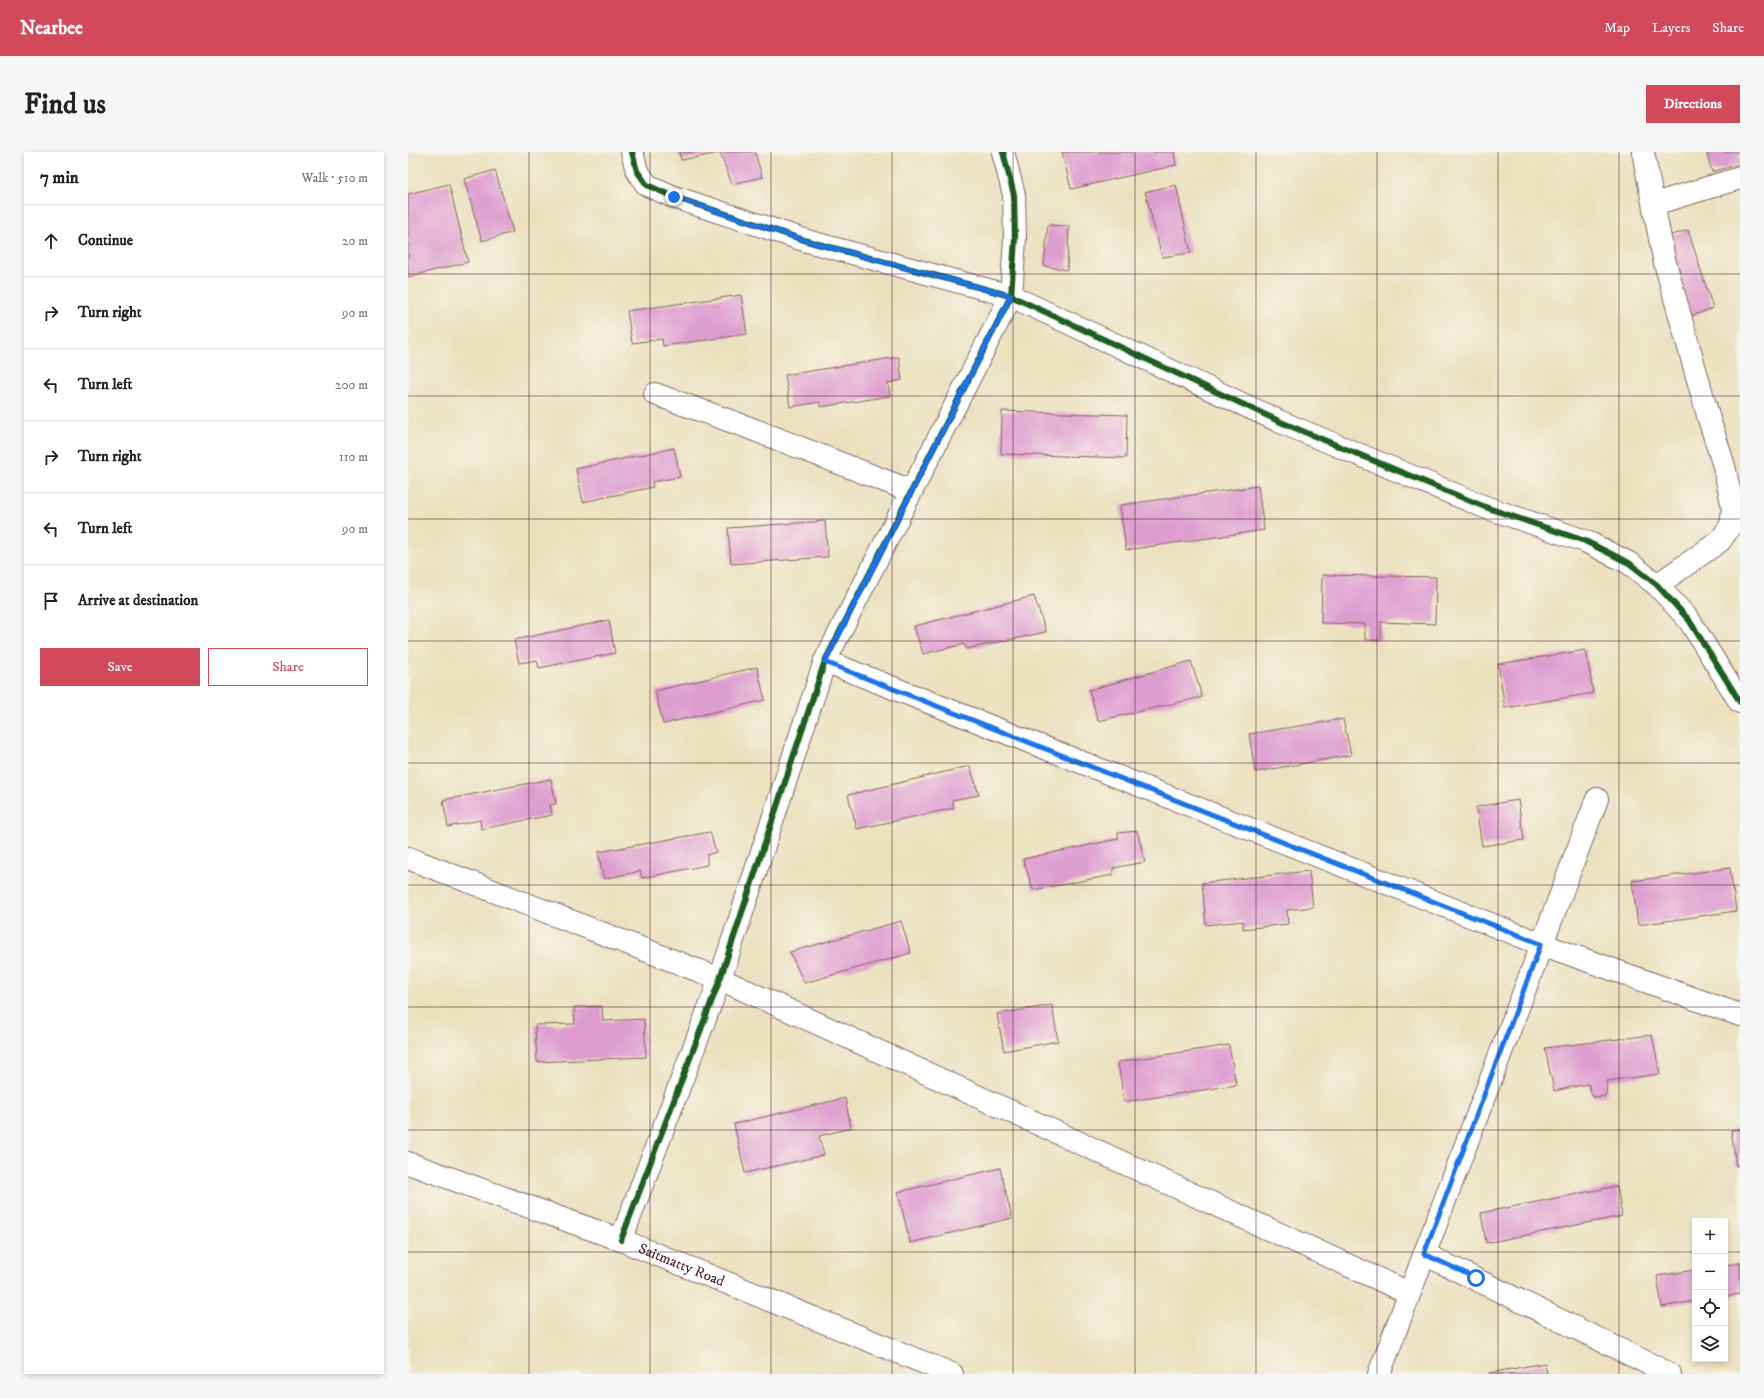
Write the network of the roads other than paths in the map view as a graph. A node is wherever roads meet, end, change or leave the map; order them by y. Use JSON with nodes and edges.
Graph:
{"nodes":[{"id":1,"x":632,"y":152,"type":"edge"},
{"id":2,"x":1003,"y":152,"type":"edge"},
{"id":3,"x":1644,"y":152,"type":"edge"},
{"id":4,"x":1740,"y":178,"type":"edge"},
{"id":5,"x":1654,"y":204,"type":"junction"},
{"id":6,"x":1011,"y":296,"type":"junction"},
{"id":7,"x":655,"y":394,"type":"dead end"},
{"id":8,"x":912,"y":491,"type":"junction"},
{"id":9,"x":1657,"y":585,"type":"junction"},
{"id":10,"x":825,"y":662,"type":"junction"},
{"id":11,"x":1740,"y":702,"type":"edge"},
{"id":12,"x":1597,"y":799,"type":"dead end"},
{"id":13,"x":408,"y":858,"type":"edge"},
{"id":14,"x":1541,"y":944,"type":"junction"},
{"id":15,"x":720,"y":979,"type":"junction"},
{"id":16,"x":1740,"y":1015,"type":"edge"},
{"id":17,"x":408,"y":1163,"type":"edge"},
{"id":18,"x":621,"y":1240,"type":"junction"},
{"id":19,"x":1424,"y":1254,"type":"junction"},
{"id":20,"x":1409,"y":1293,"type":"junction"},
{"id":21,"x":952,"y":1374,"type":"edge"},
{"id":22,"x":1379,"y":1374,"type":"edge"},
{"id":23,"x":1670,"y":1374,"type":"edge"}],
"edges":[{"from":1,"to":6,"type":"street"},
{"from":2,"to":6,"type":"street"},
{"from":3,"to":5,"type":"street"},
{"from":4,"to":5,"type":"street"},
{"from":5,"to":9,"type":"street"},
{"from":6,"to":8,"type":"street"},
{"from":6,"to":9,"type":"street"},
{"from":7,"to":8,"type":"street"},
{"from":8,"to":10,"type":"street"},
{"from":9,"to":11,"type":"street"},
{"from":10,"to":14,"type":"street"},
{"from":10,"to":15,"type":"street"},
{"from":12,"to":14,"type":"street"},
{"from":13,"to":15,"type":"street"},
{"from":14,"to":16,"type":"street"},
{"from":14,"to":19,"type":"street"},
{"from":15,"to":18,"type":"street"},
{"from":15,"to":20,"type":"street"},
{"from":17,"to":18,"type":"street","name":"Saitmatty Road"},
{"from":18,"to":21,"type":"street","name":"Saitmatty Road"},
{"from":19,"to":20,"type":"street"},
{"from":19,"to":23,"type":"street"},
{"from":20,"to":22,"type":"street"}]}
